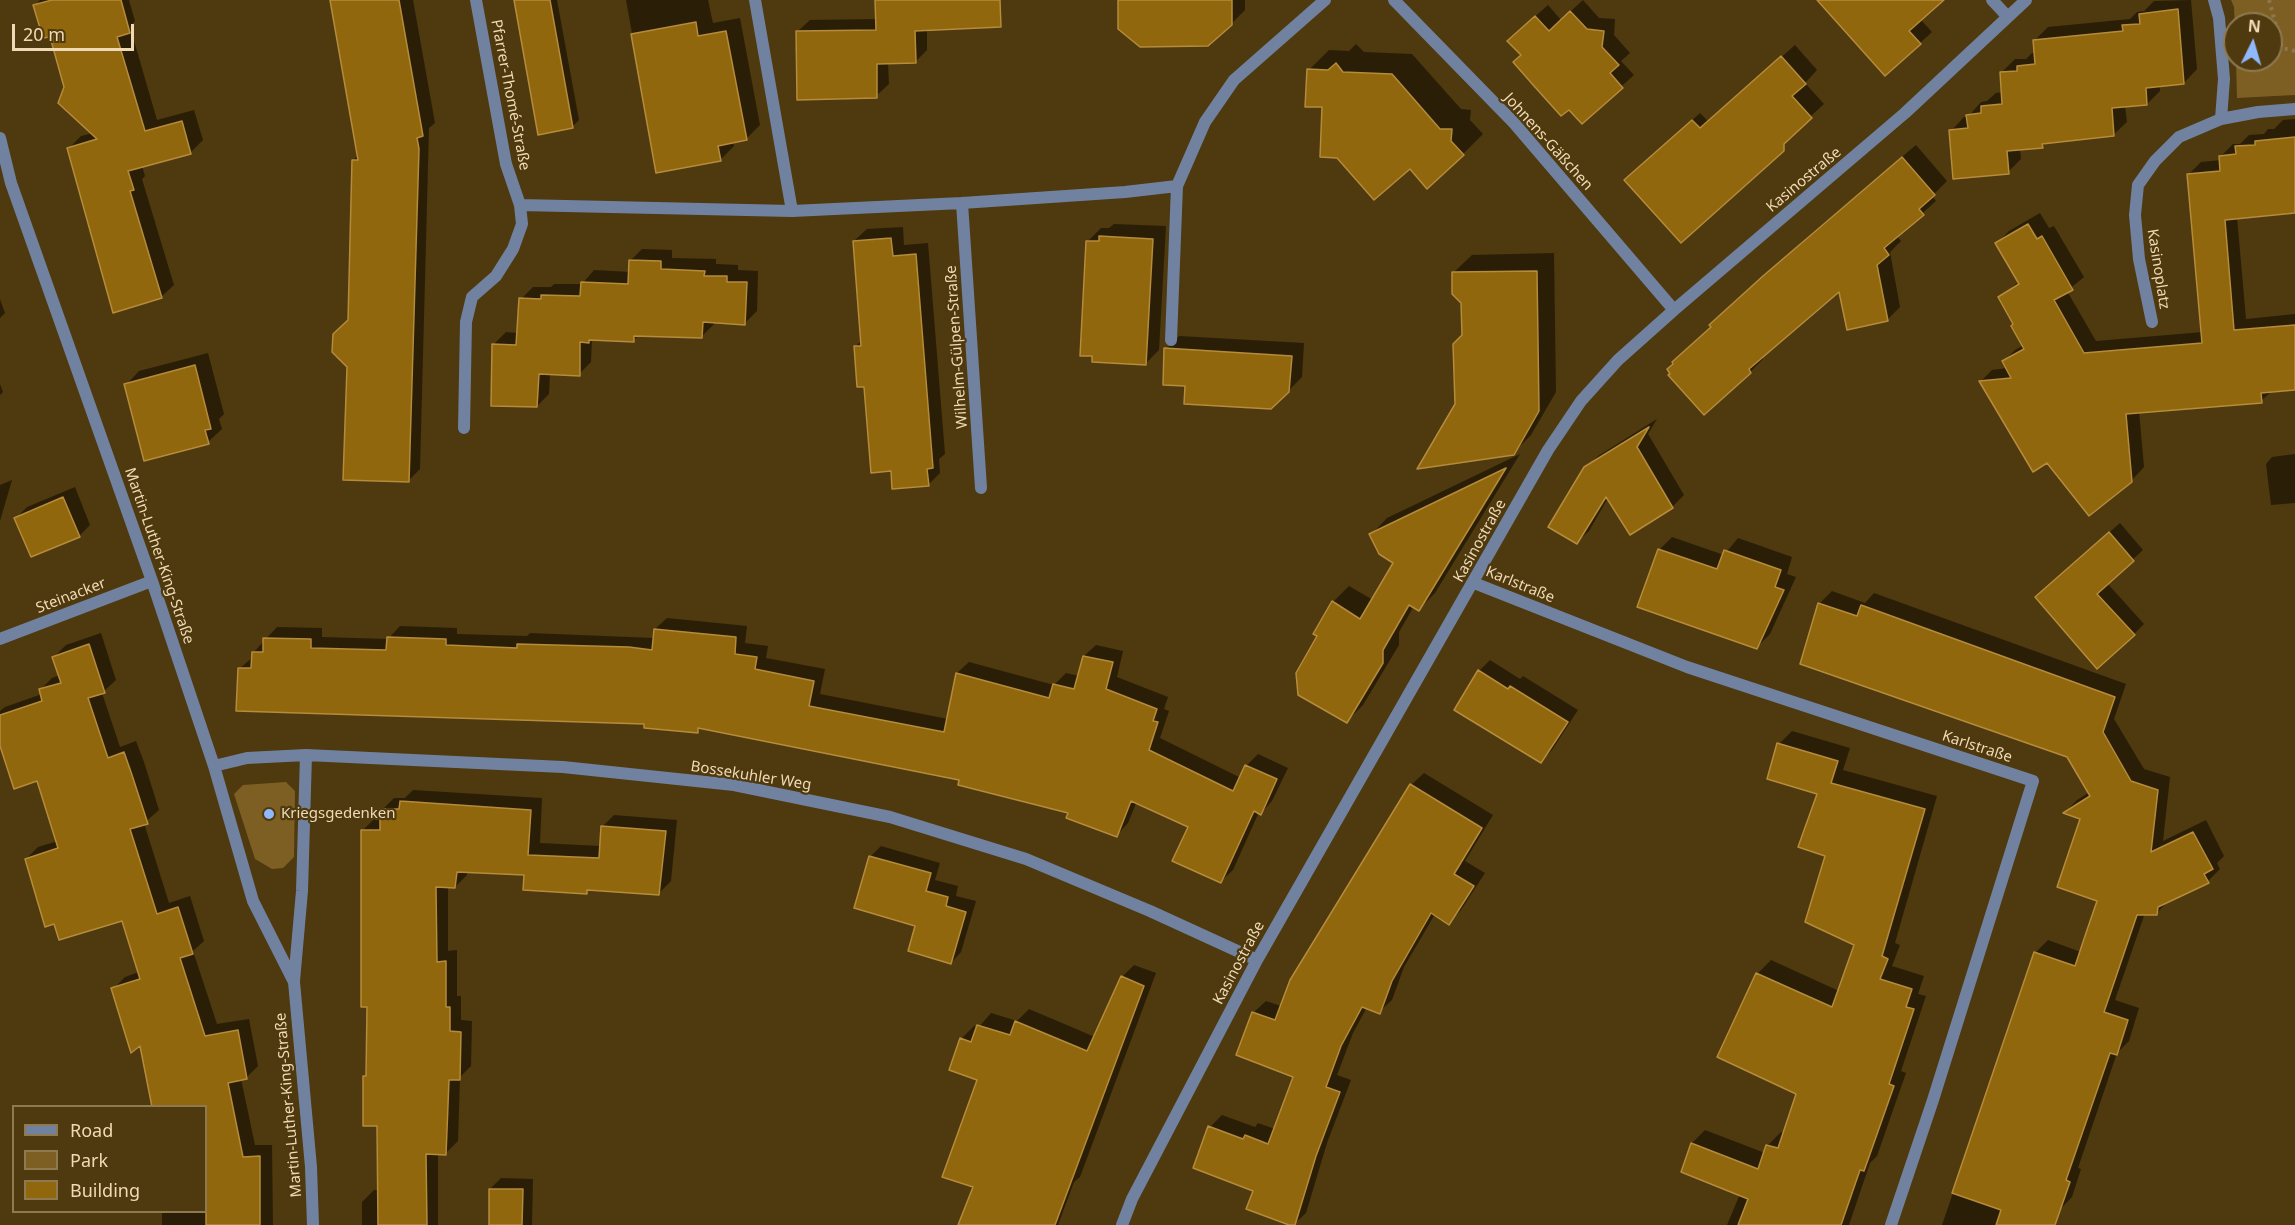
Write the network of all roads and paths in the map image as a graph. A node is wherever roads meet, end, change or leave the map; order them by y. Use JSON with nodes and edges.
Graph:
{"nodes":[{"id":1,"x":476,"y":0,"type":"edge"},
{"id":2,"x":755,"y":0,"type":"edge"},
{"id":3,"x":1325,"y":0,"type":"edge"},
{"id":4,"x":1394,"y":0,"type":"edge"},
{"id":5,"x":1992,"y":0,"type":"edge"},
{"id":6,"x":2026,"y":0,"type":"edge"},
{"id":7,"x":2214,"y":0,"type":"edge"},
{"id":8,"x":2269,"y":0,"type":"edge"},
{"id":9,"x":2007,"y":16,"type":"junction"},
{"id":10,"x":2295,"y":51,"type":"edge"},
{"id":11,"x":2295,"y":109,"type":"edge"},
{"id":12,"x":2221,"y":119,"type":"junction"},
{"id":13,"x":0,"y":138,"type":"edge"},
{"id":14,"x":1177,"y":186,"type":"junction"},
{"id":15,"x":962,"y":203,"type":"junction"},
{"id":16,"x":520,"y":206,"type":"junction"},
{"id":17,"x":792,"y":211,"type":"junction"},
{"id":18,"x":1674,"y":310,"type":"junction"},
{"id":19,"x":2152,"y":322,"type":"dead end"},
{"id":20,"x":1171,"y":340,"type":"dead end"},
{"id":21,"x":464,"y":428,"type":"dead end"},
{"id":22,"x":981,"y":488,"type":"dead end"},
{"id":23,"x":152,"y":581,"type":"junction"},
{"id":24,"x":1474,"y":583,"type":"junction"},
{"id":25,"x":0,"y":639,"type":"edge"},
{"id":26,"x":306,"y":756,"type":"junction"},
{"id":27,"x":214,"y":766,"type":"junction"},
{"id":28,"x":1257,"y":960,"type":"junction"},
{"id":29,"x":294,"y":982,"type":"junction"},
{"id":30,"x":313,"y":1225,"type":"edge"},
{"id":31,"x":1122,"y":1225,"type":"edge"},
{"id":32,"x":1891,"y":1225,"type":"edge"}],
"edges":[{"from":1,"to":16,"type":"street","name":"Pfarrer-Thomé-Straße"},
{"from":2,"to":17,"type":"street"},
{"from":3,"to":14,"type":"street"},
{"from":4,"to":18,"type":"street","name":"Johnens-Gäßchen"},
{"from":5,"to":9,"type":"street"},
{"from":6,"to":9,"type":"street","name":"Kasinostraße"},
{"from":7,"to":12,"type":"street"},
{"from":8,"to":10,"type":"path"},
{"from":9,"to":18,"type":"street","name":"Kasinostraße"},
{"from":11,"to":12,"type":"street","name":"Kasinoplatz"},
{"from":12,"to":19,"type":"street","name":"Kasinoplatz"},
{"from":13,"to":23,"type":"street","name":"Martin-Luther-King-Straße"},
{"from":14,"to":15,"type":"street"},
{"from":14,"to":20,"type":"street"},
{"from":15,"to":17,"type":"street"},
{"from":15,"to":22,"type":"street","name":"Wilhelm-Gülpen-Straße"},
{"from":16,"to":17,"type":"street"},
{"from":16,"to":21,"type":"street","name":"Pfarrer-Thomé-Straße"},
{"from":18,"to":24,"type":"street","name":"Kasinostraße"},
{"from":23,"to":25,"type":"street","name":"Steinacker"},
{"from":23,"to":27,"type":"street","name":"Martin-Luther-King-Straße"},
{"from":24,"to":28,"type":"street","name":"Kasinostraße"},
{"from":24,"to":32,"type":"street","name":"Karlstraße"},
{"from":26,"to":27,"type":"street","name":"Bossekuhler Weg"},
{"from":26,"to":28,"type":"street","name":"Bossekuhler Weg"},
{"from":26,"to":29,"type":"street","name":"Martin-Luther-King-Straße"},
{"from":27,"to":29,"type":"street","name":"Martin-Luther-King-Straße"},
{"from":28,"to":31,"type":"street","name":"Kasinostraße"},
{"from":29,"to":30,"type":"street","name":"Martin-Luther-King-Straße"}]}
